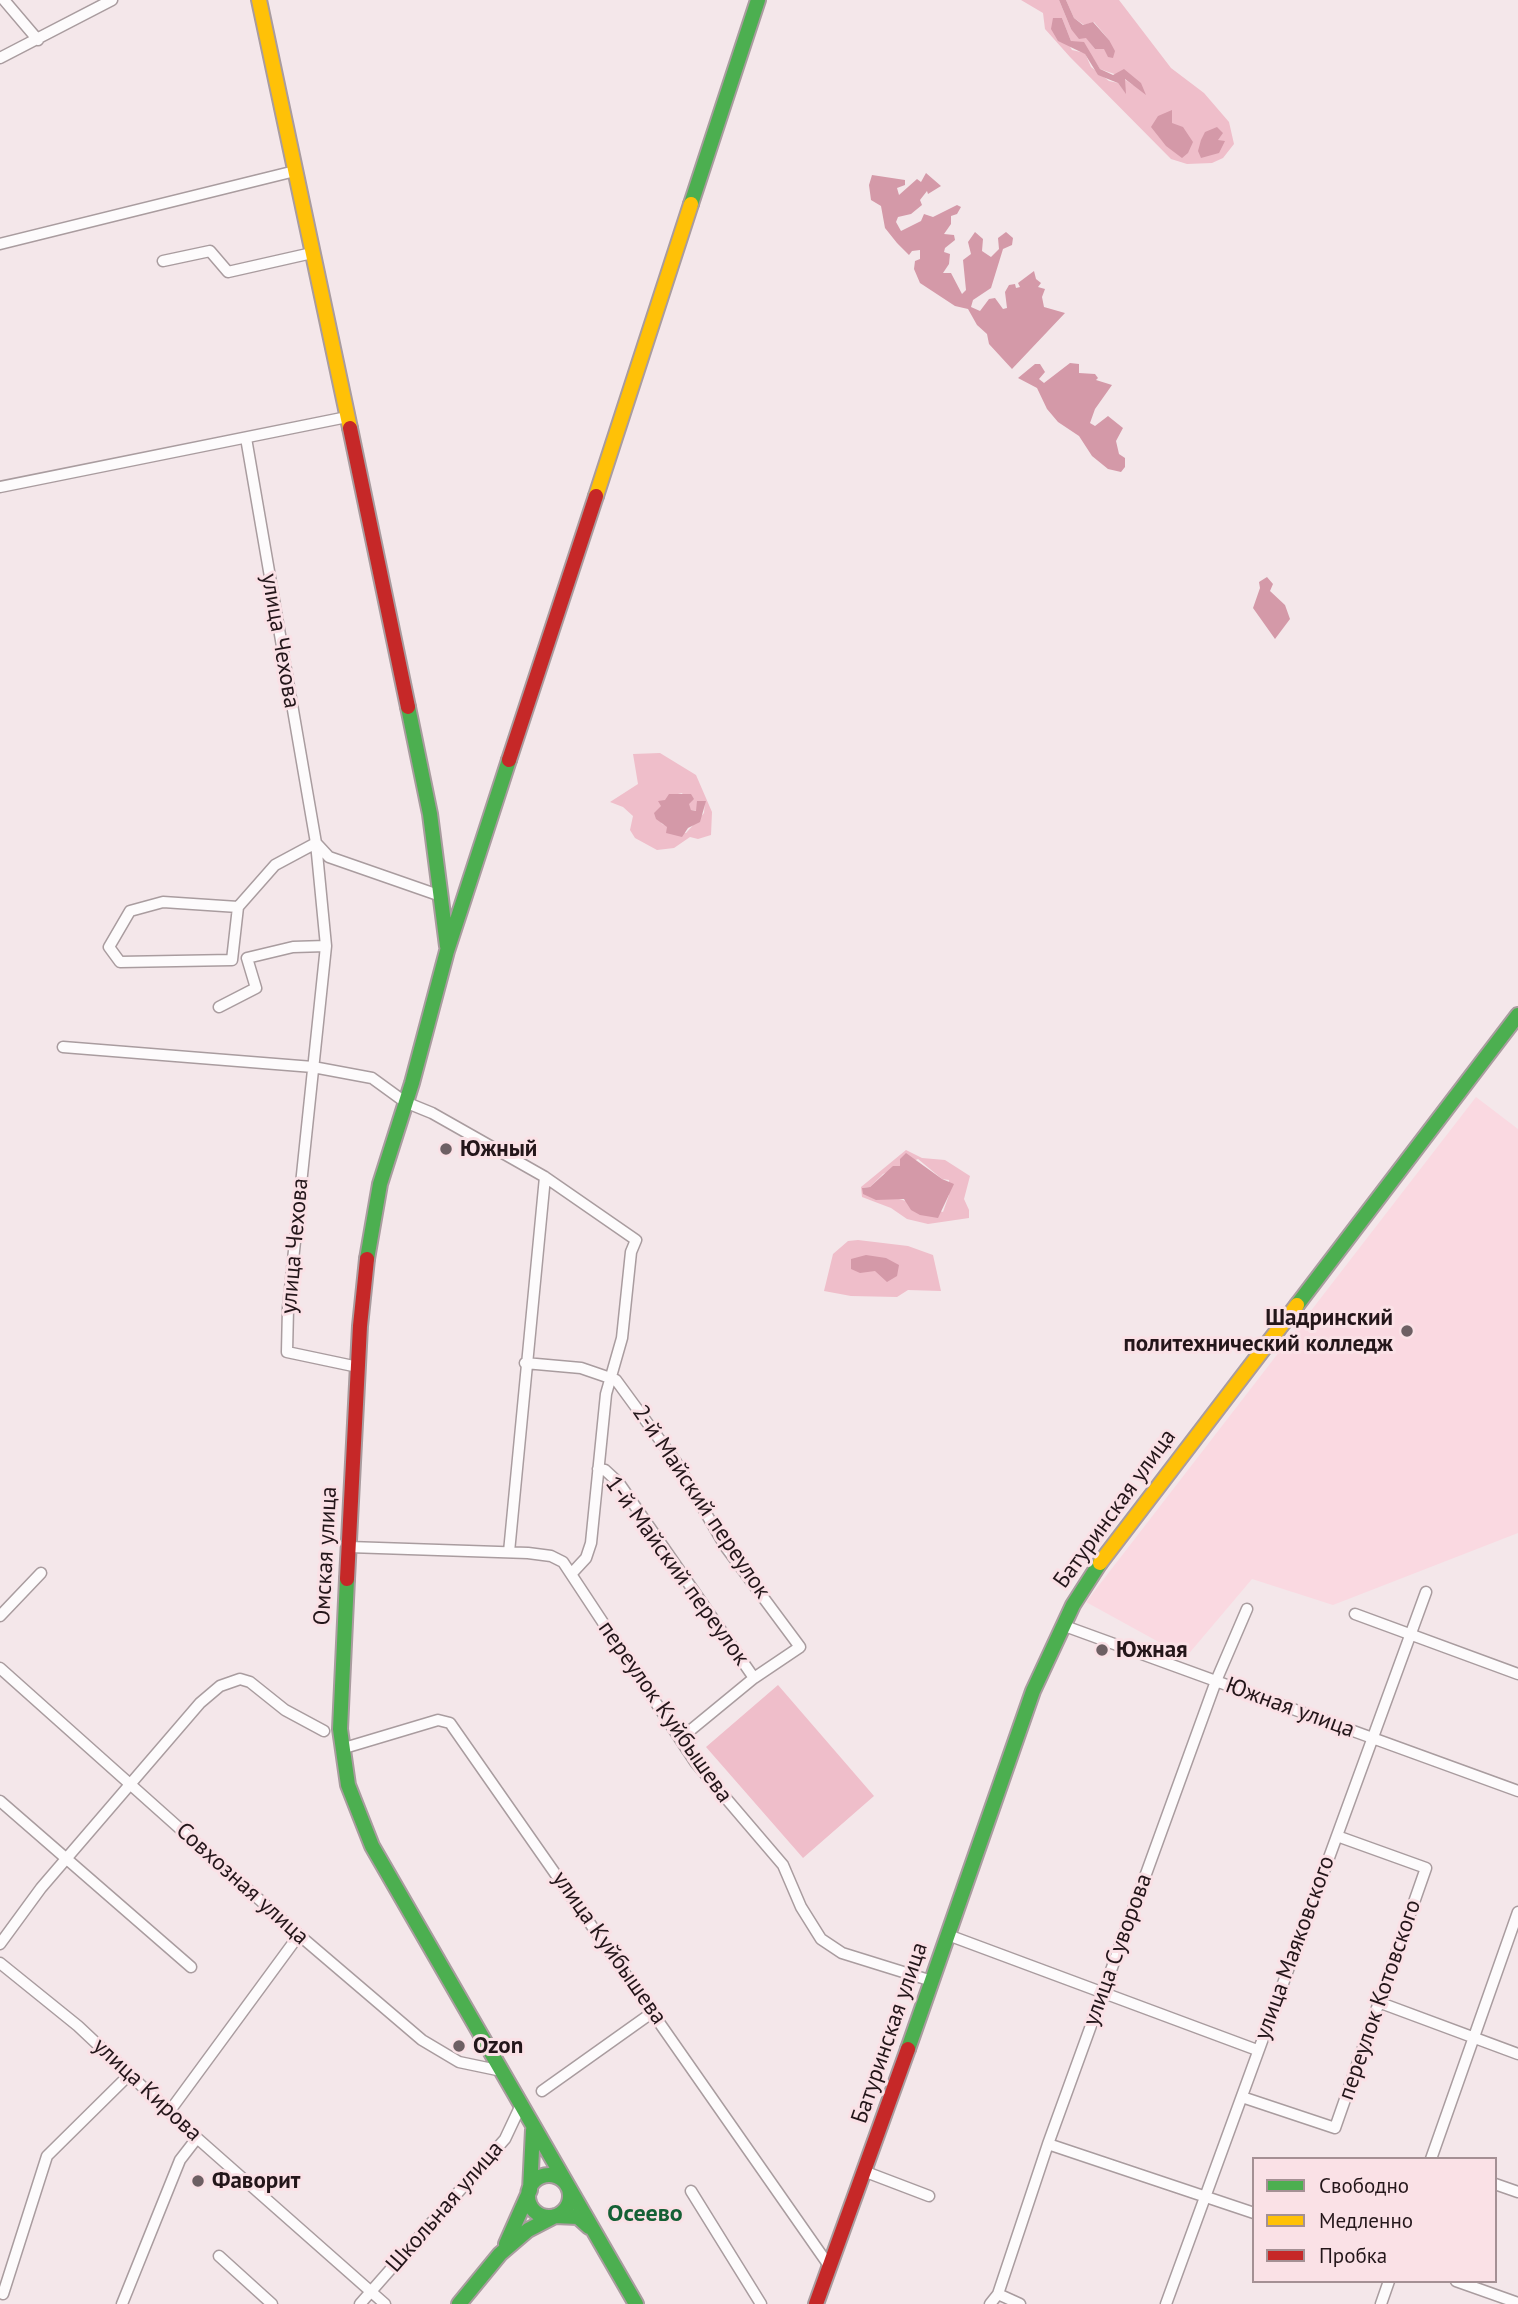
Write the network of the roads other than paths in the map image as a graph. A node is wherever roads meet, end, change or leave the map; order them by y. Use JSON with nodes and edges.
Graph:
{"nodes":[{"id":1,"x":4,"y":0,"type":"edge"},
{"id":2,"x":112,"y":0,"type":"edge"},
{"id":3,"x":259,"y":0,"type":"edge"},
{"id":4,"x":758,"y":0,"type":"edge"},
{"id":5,"x":38,"y":40,"type":"junction"},
{"id":6,"x":0,"y":58,"type":"edge"},
{"id":7,"x":295,"y":171,"type":"junction"},
{"id":8,"x":0,"y":244,"type":"edge"},
{"id":9,"x":312,"y":253,"type":"junction"},
{"id":10,"x":163,"y":261,"type":"dead end"},
{"id":11,"x":347,"y":417,"type":"junction"},
{"id":12,"x":246,"y":438,"type":"junction"},
{"id":13,"x":0,"y":487,"type":"edge"},
{"id":14,"x":316,"y":843,"type":"junction"},
{"id":15,"x":441,"y":896,"type":"junction"},
{"id":16,"x":238,"y":907,"type":"junction"},
{"id":17,"x":326,"y":946,"type":"junction"},
{"id":18,"x":447,"y":951,"type":"junction"},
{"id":19,"x":219,"y":1007,"type":"dead end"},
{"id":20,"x":1518,"y":1015,"type":"edge"},
{"id":21,"x":63,"y":1047,"type":"dead end"},
{"id":22,"x":313,"y":1067,"type":"junction"},
{"id":23,"x":405,"y":1102,"type":"junction"},
{"id":24,"x":545,"y":1177,"type":"junction"},
{"id":25,"x":525,"y":1363,"type":"junction"},
{"id":26,"x":358,"y":1367,"type":"junction"},
{"id":27,"x":610,"y":1377,"type":"junction"},
{"id":28,"x":598,"y":1469,"type":"junction"},
{"id":29,"x":349,"y":1547,"type":"junction"},
{"id":30,"x":509,"y":1552,"type":"junction"},
{"id":31,"x":573,"y":1572,"type":"junction"},
{"id":32,"x":41,"y":1573,"type":"dead end"},
{"id":33,"x":1426,"y":1592,"type":"dead end"},
{"id":34,"x":1247,"y":1609,"type":"dead end"},
{"id":35,"x":1355,"y":1614,"type":"dead end"},
{"id":36,"x":0,"y":1616,"type":"edge"},
{"id":37,"x":1062,"y":1625,"type":"junction"},
{"id":38,"x":1410,"y":1635,"type":"junction"},
{"id":39,"x":0,"y":1668,"type":"edge"},
{"id":40,"x":1518,"y":1674,"type":"edge"},
{"id":41,"x":754,"y":1678,"type":"junction"},
{"id":42,"x":1216,"y":1681,"type":"junction"},
{"id":43,"x":324,"y":1731,"type":"dead end"},
{"id":44,"x":681,"y":1738,"type":"junction"},
{"id":45,"x":1373,"y":1738,"type":"junction"},
{"id":46,"x":341,"y":1749,"type":"junction"},
{"id":47,"x":131,"y":1785,"type":"junction"},
{"id":48,"x":1518,"y":1791,"type":"edge"},
{"id":49,"x":0,"y":1801,"type":"edge"},
{"id":50,"x":1337,"y":1836,"type":"junction"},
{"id":51,"x":67,"y":1858,"type":"junction"},
{"id":52,"x":1518,"y":1912,"type":"edge"},
{"id":53,"x":299,"y":1935,"type":"junction"},
{"id":54,"x":948,"y":1935,"type":"junction"},
{"id":55,"x":0,"y":1944,"type":"edge"},
{"id":56,"x":0,"y":1964,"type":"edge"},
{"id":57,"x":191,"y":1967,"type":"dead end"},
{"id":58,"x":932,"y":1981,"type":"junction"},
{"id":59,"x":1103,"y":1991,"type":"junction"},
{"id":60,"x":1378,"y":2003,"type":"junction"},
{"id":61,"x":653,"y":2012,"type":"junction"},
{"id":62,"x":1473,"y":2037,"type":"junction"},
{"id":63,"x":1257,"y":2050,"type":"junction"},
{"id":64,"x":1518,"y":2054,"type":"edge"},
{"id":65,"x":502,"y":2071,"type":"junction"},
{"id":66,"x":129,"y":2075,"type":"junction"},
{"id":67,"x":542,"y":2091,"type":"dead end"},
{"id":68,"x":1241,"y":2097,"type":"junction"},
{"id":69,"x":521,"y":2105,"type":"junction"},
{"id":70,"x":169,"y":2112,"type":"junction"},
{"id":71,"x":533,"y":2126,"type":"junction"},
{"id":72,"x":197,"y":2138,"type":"junction"},
{"id":73,"x":1048,"y":2144,"type":"junction"},
{"id":74,"x":1432,"y":2157,"type":"edge"},
{"id":75,"x":866,"y":2172,"type":"junction"},
{"id":76,"x":568,"y":2185,"type":"junction"},
{"id":77,"x":1497,"y":2185,"type":"edge"},
{"id":78,"x":530,"y":2190,"type":"junction"},
{"id":79,"x":691,"y":2191,"type":"dead end"},
{"id":80,"x":1518,"y":2192,"type":"edge"},
{"id":81,"x":929,"y":2196,"type":"dead end"},
{"id":82,"x":1205,"y":2197,"type":"junction"},
{"id":83,"x":1252,"y":2212,"type":"edge"},
{"id":84,"x":555,"y":2216,"type":"junction"},
{"id":85,"x":594,"y":2231,"type":"junction"},
{"id":86,"x":500,"y":2254,"type":"junction"},
{"id":87,"x":219,"y":2256,"type":"dead end"},
{"id":88,"x":830,"y":2267,"type":"junction"},
{"id":89,"x":1388,"y":2283,"type":"edge"},
{"id":90,"x":1462,"y":2283,"type":"edge"},
{"id":91,"x":371,"y":2292,"type":"junction"},
{"id":92,"x":3,"y":2294,"type":"dead end"},
{"id":93,"x":998,"y":2294,"type":"junction"},
{"id":94,"x":1518,"y":2303,"type":"edge"},
{"id":95,"x":122,"y":2304,"type":"edge"},
{"id":96,"x":272,"y":2304,"type":"edge"},
{"id":97,"x":360,"y":2304,"type":"edge"},
{"id":98,"x":385,"y":2304,"type":"edge"},
{"id":99,"x":459,"y":2304,"type":"edge"},
{"id":100,"x":636,"y":2304,"type":"edge"},
{"id":101,"x":761,"y":2304,"type":"edge"},
{"id":102,"x":816,"y":2304,"type":"edge"},
{"id":103,"x":990,"y":2304,"type":"edge"},
{"id":104,"x":1020,"y":2304,"type":"edge"},
{"id":105,"x":1166,"y":2304,"type":"edge"},
{"id":106,"x":1381,"y":2304,"type":"edge"}],
"edges":[{"from":1,"to":5,"type":"street"},
{"from":2,"to":5,"type":"street"},
{"from":3,"to":7,"type":"street"},
{"from":4,"to":18,"type":"street","name":"Омская улица"},
{"from":5,"to":6,"type":"street"},
{"from":7,"to":8,"type":"street"},
{"from":7,"to":9,"type":"street"},
{"from":9,"to":10,"type":"street"},
{"from":9,"to":11,"type":"street"},
{"from":11,"to":12,"type":"street"},
{"from":11,"to":15,"type":"street"},
{"from":12,"to":13,"type":"street"},
{"from":12,"to":14,"type":"street","name":"улица Чехова"},
{"from":14,"to":15,"type":"street"},
{"from":14,"to":16,"type":"street"},
{"from":14,"to":17,"type":"street","name":"улица Чехова"},
{"from":15,"to":18,"type":"street"},
{"from":16,"to":16,"type":"street"},
{"from":17,"to":19,"type":"street"},
{"from":17,"to":22,"type":"street","name":"улица Чехова"},
{"from":18,"to":23,"type":"street","name":"Омская улица"},
{"from":20,"to":37,"type":"street","name":"Батуринская улица"},
{"from":21,"to":22,"type":"street"},
{"from":22,"to":23,"type":"street"},
{"from":22,"to":26,"type":"street","name":"улица Чехова"},
{"from":23,"to":24,"type":"street"},
{"from":23,"to":26,"type":"street","name":"Омская улица"},
{"from":24,"to":25,"type":"street"},
{"from":24,"to":27,"type":"street"},
{"from":25,"to":27,"type":"street"},
{"from":25,"to":30,"type":"street"},
{"from":26,"to":29,"type":"street","name":"Омская улица"},
{"from":27,"to":28,"type":"street"},
{"from":27,"to":41,"type":"street","name":"2-й Майский переулок"},
{"from":28,"to":31,"type":"street"},
{"from":28,"to":41,"type":"street","name":"1-й Майский переулок"},
{"from":29,"to":30,"type":"street"},
{"from":29,"to":46,"type":"street","name":"Омская улица"},
{"from":30,"to":31,"type":"street"},
{"from":31,"to":44,"type":"street","name":"переулок Куйбышева"},
{"from":32,"to":36,"type":"street"},
{"from":33,"to":38,"type":"street","name":"улица Маяковского"},
{"from":34,"to":42,"type":"street","name":"улица Суворова"},
{"from":35,"to":38,"type":"street"},
{"from":37,"to":42,"type":"street","name":"Южная улица"},
{"from":37,"to":54,"type":"street","name":"Батуринская улица"},
{"from":38,"to":40,"type":"street"},
{"from":38,"to":45,"type":"street","name":"улица Маяковского"},
{"from":39,"to":47,"type":"street","name":"Совхозная улица"},
{"from":41,"to":44,"type":"street","name":"2-й Майский переулок"},
{"from":42,"to":45,"type":"street","name":"Южная улица"},
{"from":42,"to":59,"type":"street","name":"улица Суворова"},
{"from":43,"to":47,"type":"street"},
{"from":44,"to":58,"type":"street","name":"переулок Куйбышева"},
{"from":45,"to":48,"type":"street","name":"Южная улица"},
{"from":45,"to":50,"type":"street","name":"улица Маяковского"},
{"from":46,"to":61,"type":"street","name":"улица Куйбышева"},
{"from":46,"to":65,"type":"street","name":"Омская улица"},
{"from":47,"to":51,"type":"street"},
{"from":47,"to":53,"type":"street","name":"Совхозная улица"},
{"from":49,"to":51,"type":"street"},
{"from":50,"to":60,"type":"street","name":"переулок Котовского"},
{"from":50,"to":63,"type":"street","name":"улица Маяковского"},
{"from":51,"to":55,"type":"street"},
{"from":51,"to":57,"type":"street"},
{"from":52,"to":62,"type":"street"},
{"from":53,"to":65,"type":"street","name":"Совхозная улица"},
{"from":53,"to":70,"type":"street"},
{"from":54,"to":58,"type":"street","name":"Батуринская улица"},
{"from":54,"to":59,"type":"street"},
{"from":56,"to":66,"type":"street","name":"улица Кирова"},
{"from":58,"to":75,"type":"street","name":"Батуринская улица"},
{"from":59,"to":63,"type":"street"},
{"from":59,"to":73,"type":"street","name":"улица Суворова"},
{"from":60,"to":62,"type":"street"},
{"from":60,"to":68,"type":"street","name":"переулок Котовского"},
{"from":61,"to":67,"type":"street"},
{"from":61,"to":88,"type":"street","name":"улица Куйбышева"},
{"from":62,"to":64,"type":"street"},
{"from":62,"to":74,"type":"street"},
{"from":63,"to":68,"type":"street","name":"улица Маяковского"},
{"from":65,"to":69,"type":"street","name":"Омская улица"},
{"from":66,"to":70,"type":"street","name":"улица Кирова"},
{"from":66,"to":92,"type":"street"},
{"from":68,"to":82,"type":"street","name":"улица Маяковского"},
{"from":69,"to":71,"type":"street","name":"Омская улица"},
{"from":69,"to":91,"type":"street","name":"Школьная улица"},
{"from":70,"to":72,"type":"street","name":"улица Кирова"},
{"from":71,"to":76,"type":"street","name":"Омская улица"},
{"from":71,"to":78,"type":"street"},
{"from":72,"to":91,"type":"street","name":"улица Кирова"},
{"from":72,"to":95,"type":"street"},
{"from":73,"to":82,"type":"street"},
{"from":73,"to":93,"type":"street","name":"улица Суворова"},
{"from":75,"to":81,"type":"street"},
{"from":75,"to":88,"type":"street","name":"Батуринская улица"},
{"from":76,"to":78,"type":"street"},
{"from":76,"to":84,"type":"street"},
{"from":76,"to":85,"type":"street","name":"Омская улица"},
{"from":77,"to":80,"type":"street"},
{"from":78,"to":84,"type":"street"},
{"from":78,"to":86,"type":"street"},
{"from":79,"to":101,"type":"street"},
{"from":82,"to":83,"type":"street"},
{"from":82,"to":105,"type":"street","name":"улица Маяковского"},
{"from":84,"to":85,"type":"street"},
{"from":84,"to":86,"type":"street"},
{"from":85,"to":100,"type":"street","name":"Омская улица"},
{"from":86,"to":99,"type":"street"},
{"from":87,"to":96,"type":"street"},
{"from":88,"to":102,"type":"street","name":"Батуринская улица"},
{"from":89,"to":106,"type":"street"},
{"from":90,"to":94,"type":"street"},
{"from":91,"to":97,"type":"street","name":"Школьная улица"},
{"from":91,"to":98,"type":"street","name":"улица Кирова"},
{"from":93,"to":103,"type":"street"},
{"from":93,"to":104,"type":"street"}]}
